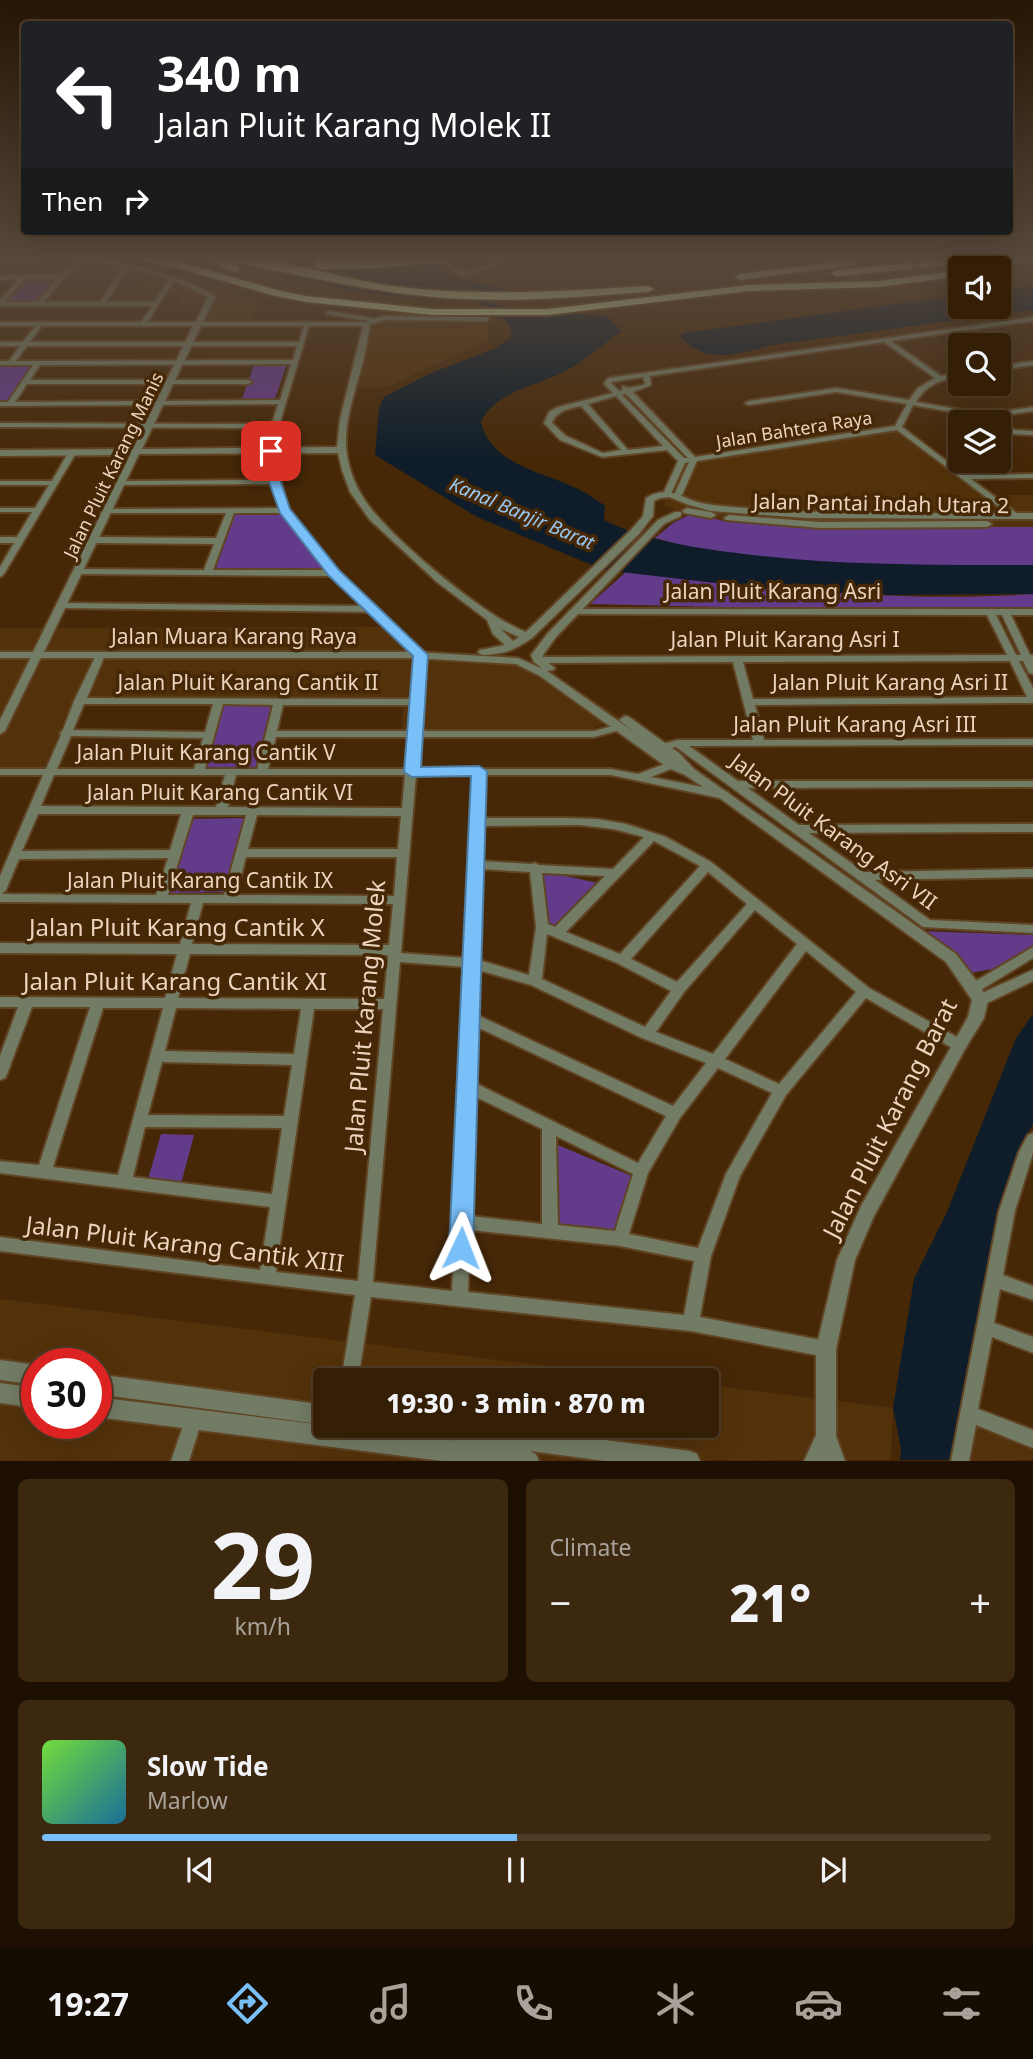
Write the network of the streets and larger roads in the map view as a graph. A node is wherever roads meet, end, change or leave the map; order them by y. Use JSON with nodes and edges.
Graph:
{"nodes":[{"id":1,"x":40,"y":324,"type":"edge"},
{"id":2,"x":199,"y":324,"type":"edge"},
{"id":3,"x":308,"y":324,"type":"edge"},
{"id":4,"x":369,"y":324,"type":"edge"},
{"id":5,"x":996,"y":324,"type":"edge"},
{"id":6,"x":885,"y":340,"type":"junction"},
{"id":7,"x":0,"y":344,"type":"edge"},
{"id":8,"x":25,"y":344,"type":"junction"},
{"id":9,"x":190,"y":344,"type":"junction"},
{"id":10,"x":300,"y":344,"type":"junction"},
{"id":11,"x":181,"y":362,"type":"junction"},
{"id":12,"x":256,"y":362,"type":"junction"},
{"id":13,"x":294,"y":362,"type":"junction"},
{"id":14,"x":0,"y":363,"type":"edge"},
{"id":15,"x":11,"y":363,"type":"junction"},
{"id":16,"x":38,"y":363,"type":"junction"},
{"id":17,"x":1033,"y":363,"type":"edge"},
{"id":18,"x":1011,"y":366,"type":"edge"},
{"id":19,"x":646,"y":374,"type":"junction"},
{"id":20,"x":636,"y":376,"type":"junction"},
{"id":21,"x":948,"y":376,"type":"edge"},
{"id":22,"x":938,"y":377,"type":"junction"},
{"id":23,"x":171,"y":382,"type":"junction"},
{"id":24,"x":248,"y":382,"type":"junction"},
{"id":25,"x":25,"y":383,"type":"junction"},
{"id":26,"x":629,"y":392,"type":"junction"},
{"id":27,"x":618,"y":394,"type":"junction"},
{"id":28,"x":240,"y":402,"type":"junction"},
{"id":29,"x":282,"y":402,"type":"junction"},
{"id":30,"x":582,"y":402,"type":"junction"},
{"id":31,"x":161,"y":403,"type":"junction"},
{"id":32,"x":749,"y":403,"type":"dead end"},
{"id":33,"x":911,"y":403,"type":"junction"},
{"id":34,"x":0,"y":404,"type":"edge"},
{"id":35,"x":9,"y":404,"type":"junction"},
{"id":36,"x":1033,"y":408,"type":"edge"},
{"id":37,"x":951,"y":410,"type":"edge"},
{"id":38,"x":1011,"y":412,"type":"edge"},
{"id":39,"x":0,"y":425,"type":"edge"},
{"id":40,"x":150,"y":425,"type":"junction"},
{"id":41,"x":275,"y":426,"type":"junction"},
{"id":42,"x":898,"y":428,"type":"junction"},
{"id":43,"x":1011,"y":431,"type":"edge"},
{"id":44,"x":1033,"y":433,"type":"edge"},
{"id":45,"x":670,"y":447,"type":"junction"},
{"id":46,"x":342,"y":450,"type":"junction"},
{"id":47,"x":271,"y":451,"type":"junction"},
{"id":48,"x":0,"y":453,"type":"edge"},
{"id":49,"x":72,"y":453,"type":"junction"},
{"id":50,"x":628,"y":453,"type":"junction"},
{"id":51,"x":137,"y":454,"type":"junction"},
{"id":52,"x":694,"y":460,"type":"junction"},
{"id":53,"x":682,"y":461,"type":"junction"},
{"id":54,"x":1033,"y":476,"type":"edge"},
{"id":55,"x":966,"y":477,"type":"junction"},
{"id":56,"x":675,"y":480,"type":"junction"},
{"id":57,"x":685,"y":481,"type":"junction"},
{"id":58,"x":275,"y":482,"type":"junction"},
{"id":59,"x":0,"y":483,"type":"edge"},
{"id":60,"x":122,"y":483,"type":"junction"},
{"id":61,"x":54,"y":484,"type":"junction"},
{"id":62,"x":667,"y":494,"type":"junction"},
{"id":63,"x":678,"y":495,"type":"junction"},
{"id":64,"x":650,"y":507,"type":"junction"},
{"id":65,"x":688,"y":509,"type":"junction"},
{"id":66,"x":0,"y":510,"type":"edge"},
{"id":67,"x":38,"y":510,"type":"junction"},
{"id":68,"x":231,"y":510,"type":"junction"},
{"id":69,"x":284,"y":510,"type":"junction"},
{"id":70,"x":108,"y":511,"type":"junction"},
{"id":71,"x":1015,"y":516,"type":"junction"},
{"id":72,"x":1033,"y":516,"type":"edge"},
{"id":73,"x":1033,"y":524,"type":"edge"},
{"id":74,"x":0,"y":540,"type":"edge"},
{"id":75,"x":20,"y":540,"type":"junction"},
{"id":76,"x":94,"y":540,"type":"junction"},
{"id":77,"x":219,"y":541,"type":"junction"},
{"id":78,"x":0,"y":572,"type":"edge"},
{"id":79,"x":79,"y":572,"type":"junction"},
{"id":80,"x":208,"y":573,"type":"junction"},
{"id":81,"x":334,"y":573,"type":"junction"},
{"id":82,"x":63,"y":606,"type":"junction"},
{"id":83,"x":373,"y":608,"type":"junction"},
{"id":84,"x":573,"y":612,"type":"junction"},
{"id":85,"x":991,"y":614,"type":"junction"},
{"id":86,"x":1006,"y":614,"type":"junction"},
{"id":87,"x":1033,"y":614,"type":"edge"},
{"id":88,"x":492,"y":620,"type":"junction"},
{"id":89,"x":528,"y":636,"type":"junction"},
{"id":90,"x":513,"y":647,"type":"junction"},
{"id":91,"x":0,"y":655,"type":"edge"},
{"id":92,"x":37,"y":655,"type":"junction"},
{"id":93,"x":100,"y":655,"type":"junction"},
{"id":94,"x":421,"y":655,"type":"junction"},
{"id":95,"x":467,"y":656,"type":"junction"},
{"id":96,"x":1013,"y":658,"type":"junction"},
{"id":97,"x":1030,"y":658,"type":"edge"},
{"id":98,"x":737,"y":659,"type":"junction"},
{"id":99,"x":538,"y":660,"type":"junction"},
{"id":100,"x":518,"y":661,"type":"joint"},
{"id":101,"x":1033,"y":671,"type":"edge"},
{"id":102,"x":1033,"y":699,"type":"edge"},
{"id":103,"x":79,"y":701,"type":"junction"},
{"id":104,"x":219,"y":702,"type":"junction"},
{"id":105,"x":279,"y":702,"type":"junction"},
{"id":106,"x":417,"y":702,"type":"junction"},
{"id":107,"x":748,"y":702,"type":"junction"},
{"id":108,"x":620,"y":727,"type":"junction"},
{"id":109,"x":0,"y":731,"type":"edge"},
{"id":110,"x":65,"y":733,"type":"junction"},
{"id":111,"x":272,"y":734,"type":"junction"},
{"id":112,"x":415,"y":734,"type":"junction"},
{"id":113,"x":210,"y":735,"type":"junction"},
{"id":114,"x":1033,"y":742,"type":"edge"},
{"id":115,"x":678,"y":743,"type":"junction"},
{"id":116,"x":760,"y":744,"type":"junction"},
{"id":117,"x":662,"y":747,"type":"junction"},
{"id":118,"x":681,"y":766,"type":"junction"},
{"id":119,"x":199,"y":771,"type":"junction"},
{"id":120,"x":232,"y":771,"type":"junction"},
{"id":121,"x":262,"y":771,"type":"junction"},
{"id":122,"x":479,"y":771,"type":"junction"},
{"id":123,"x":0,"y":772,"type":"edge"},
{"id":124,"x":49,"y":772,"type":"junction"},
{"id":125,"x":412,"y":772,"type":"junction"},
{"id":126,"x":639,"y":777,"type":"junction"},
{"id":127,"x":1033,"y":784,"type":"edge"},
{"id":128,"x":731,"y":790,"type":"junction"},
{"id":129,"x":33,"y":810,"type":"junction"},
{"id":130,"x":188,"y":811,"type":"junction"},
{"id":131,"x":221,"y":811,"type":"junction"},
{"id":132,"x":252,"y":812,"type":"junction"},
{"id":133,"x":407,"y":812,"type":"junction"},
{"id":134,"x":478,"y":822,"type":"junction"},
{"id":135,"x":797,"y":828,"type":"junction"},
{"id":136,"x":1033,"y":828,"type":"edge"},
{"id":137,"x":652,"y":836,"type":"junction"},
{"id":138,"x":241,"y":853,"type":"junction"},
{"id":139,"x":403,"y":853,"type":"junction"},
{"id":140,"x":175,"y":854,"type":"junction"},
{"id":141,"x":14,"y":855,"type":"junction"},
{"id":142,"x":707,"y":864,"type":"junction"},
{"id":143,"x":474,"y":865,"type":"junction"},
{"id":144,"x":535,"y":867,"type":"junction"},
{"id":145,"x":616,"y":873,"type":"junction"},
{"id":146,"x":1033,"y":873,"type":"edge"},
{"id":147,"x":862,"y":876,"type":"junction"},
{"id":148,"x":0,"y":890,"type":"edge"},
{"id":149,"x":0,"y":898,"type":"edge"},
{"id":150,"x":198,"y":898,"type":"junction"},
{"id":151,"x":229,"y":898,"type":"junction"},
{"id":152,"x":161,"y":899,"type":"junction"},
{"id":153,"x":399,"y":900,"type":"junction"},
{"id":154,"x":755,"y":903,"type":"junction"},
{"id":155,"x":542,"y":927,"type":"junction"},
{"id":156,"x":1033,"y":929,"type":"edge"},
{"id":157,"x":558,"y":933,"type":"junction"},
{"id":158,"x":804,"y":944,"type":"junction"},
{"id":159,"x":185,"y":947,"type":"junction"},
{"id":160,"x":0,"y":948,"type":"edge"},
{"id":161,"x":1033,"y":952,"type":"edge"},
{"id":162,"x":396,"y":954,"type":"junction"},
{"id":163,"x":622,"y":960,"type":"junction"},
{"id":164,"x":472,"y":963,"type":"junction"},
{"id":165,"x":1033,"y":975,"type":"edge"},
{"id":166,"x":535,"y":981,"type":"junction"},
{"id":167,"x":679,"y":989,"type":"junction"},
{"id":168,"x":864,"y":990,"type":"junction"},
{"id":169,"x":977,"y":994,"type":"junction"},
{"id":170,"x":0,"y":1002,"type":"edge"},
{"id":171,"x":27,"y":1002,"type":"junction"},
{"id":172,"x":170,"y":1002,"type":"junction"},
{"id":173,"x":98,"y":1003,"type":"junction"},
{"id":174,"x":308,"y":1004,"type":"junction"},
{"id":175,"x":391,"y":1004,"type":"junction"},
{"id":176,"x":471,"y":1018,"type":"junction"},
{"id":177,"x":647,"y":1034,"type":"junction"},
{"id":178,"x":958,"y":1045,"type":"junction"},
{"id":179,"x":158,"y":1056,"type":"junction"},
{"id":180,"x":299,"y":1060,"type":"junction"},
{"id":181,"x":714,"y":1060,"type":"junction"},
{"id":182,"x":0,"y":1074,"type":"edge"},
{"id":183,"x":467,"y":1086,"type":"junction"},
{"id":184,"x":781,"y":1091,"type":"junction"},
{"id":185,"x":675,"y":1114,"type":"junction"},
{"id":186,"x":141,"y":1121,"type":"junction"},
{"id":187,"x":289,"y":1122,"type":"junction"},
{"id":188,"x":549,"y":1127,"type":"junction"},
{"id":189,"x":1033,"y":1139,"type":"edge"},
{"id":190,"x":1029,"y":1161,"type":"edge"},
{"id":191,"x":0,"y":1167,"type":"edge"},
{"id":192,"x":641,"y":1171,"type":"junction"},
{"id":193,"x":44,"y":1173,"type":"junction"},
{"id":194,"x":124,"y":1181,"type":"junction"},
{"id":195,"x":277,"y":1201,"type":"junction"},
{"id":196,"x":462,"y":1222,"type":"junction"},
{"id":197,"x":550,"y":1231,"type":"junction"},
{"id":198,"x":620,"y":1239,"type":"junction"},
{"id":199,"x":0,"y":1244,"type":"edge"},
{"id":200,"x":703,"y":1256,"type":"junction"},
{"id":201,"x":267,"y":1278,"type":"junction"},
{"id":202,"x":995,"y":1280,"type":"junction"},
{"id":203,"x":365,"y":1287,"type":"junction"},
{"id":204,"x":1033,"y":1293,"type":"edge"},
{"id":205,"x":460,"y":1299,"type":"junction"},
{"id":206,"x":691,"y":1323,"type":"junction"},
{"id":207,"x":985,"y":1327,"type":"junction"},
{"id":208,"x":1033,"y":1345,"type":"edge"},
{"id":209,"x":826,"y":1349,"type":"junction"},
{"id":210,"x":351,"y":1368,"type":"edge"},
{"id":211,"x":0,"y":1370,"type":"edge"},
{"id":212,"x":21,"y":1373,"type":"edge"},
{"id":213,"x":112,"y":1386,"type":"edge"},
{"id":214,"x":0,"y":1393,"type":"edge"},
{"id":215,"x":21,"y":1396,"type":"edge"},
{"id":216,"x":112,"y":1408,"type":"edge"},
{"id":217,"x":313,"y":1413,"type":"edge"},
{"id":218,"x":968,"y":1413,"type":"junction"},
{"id":219,"x":193,"y":1420,"type":"junction"},
{"id":220,"x":313,"y":1429,"type":"edge"},
{"id":221,"x":825,"y":1436,"type":"junction"},
{"id":222,"x":384,"y":1438,"type":"edge"},
{"id":223,"x":509,"y":1438,"type":"edge"},
{"id":224,"x":1033,"y":1438,"type":"edge"},
{"id":225,"x":180,"y":1461,"type":"edge"},
{"id":226,"x":529,"y":1461,"type":"edge"},
{"id":227,"x":690,"y":1461,"type":"edge"},
{"id":228,"x":814,"y":1461,"type":"edge"},
{"id":229,"x":835,"y":1461,"type":"edge"},
{"id":230,"x":960,"y":1461,"type":"edge"}],
"edges":[{"from":1,"to":8,"type":"street"},
{"from":2,"to":9,"type":"street","name":"Jalan Pluit Karang Manis"},
{"from":3,"to":10,"type":"street"},
{"from":4,"to":46,"type":"street"},
{"from":5,"to":6,"type":"street"},
{"from":6,"to":19,"type":"street"},
{"from":6,"to":22,"type":"street"},
{"from":7,"to":8,"type":"street"},
{"from":8,"to":9,"type":"street"},
{"from":8,"to":15,"type":"street"},
{"from":9,"to":10,"type":"street"},
{"from":9,"to":11,"type":"street","name":"Jalan Pluit Karang Manis"},
{"from":10,"to":13,"type":"street"},
{"from":11,"to":12,"type":"street"},
{"from":11,"to":16,"type":"street"},
{"from":11,"to":23,"type":"street","name":"Jalan Pluit Karang Manis"},
{"from":12,"to":13,"type":"street"},
{"from":12,"to":24,"type":"street"},
{"from":13,"to":29,"type":"street"},
{"from":14,"to":15,"type":"street"},
{"from":15,"to":16,"type":"street"},
{"from":16,"to":25,"type":"street"},
{"from":17,"to":18,"type":"street"},
{"from":19,"to":20,"type":"street"},
{"from":19,"to":26,"type":"street"},
{"from":20,"to":26,"type":"street"},
{"from":20,"to":27,"type":"street"},
{"from":21,"to":22,"type":"street"},
{"from":22,"to":33,"type":"street","name":"Jalan Bahtera Raya"},
{"from":23,"to":24,"type":"street"},
{"from":23,"to":25,"type":"street"},
{"from":23,"to":31,"type":"street","name":"Jalan Pluit Karang Manis"},
{"from":24,"to":28,"type":"street"},
{"from":25,"to":35,"type":"street"},
{"from":26,"to":27,"type":"street"},
{"from":26,"to":52,"type":"street"},
{"from":27,"to":30,"type":"street"},
{"from":27,"to":45,"type":"street"},
{"from":28,"to":29,"type":"street"},
{"from":28,"to":31,"type":"street"},
{"from":29,"to":41,"type":"street"},
{"from":30,"to":50,"type":"street"},
{"from":30,"to":50,"type":"street"},
{"from":31,"to":35,"type":"street"},
{"from":31,"to":40,"type":"street","name":"Jalan Pluit Karang Manis"},
{"from":32,"to":33,"type":"street"},
{"from":33,"to":37,"type":"street"},
{"from":33,"to":42,"type":"street","name":"Jalan Bahtera Raya"},
{"from":34,"to":35,"type":"street"},
{"from":36,"to":38,"type":"street"},
{"from":39,"to":40,"type":"street"},
{"from":40,"to":41,"type":"street"},
{"from":40,"to":51,"type":"street","name":"Jalan Pluit Karang Manis"},
{"from":41,"to":47,"type":"street"},
{"from":42,"to":52,"type":"street","name":"Jalan Bahtera Raya"},
{"from":42,"to":55,"type":"street","name":"Jalan Bahtera Raya"},
{"from":43,"to":44,"type":"street"},
{"from":45,"to":50,"type":"street"},
{"from":45,"to":53,"type":"street"},
{"from":46,"to":47,"type":"street"},
{"from":46,"to":88,"type":"street"},
{"from":47,"to":51,"type":"street"},
{"from":47,"to":58,"type":"street"},
{"from":48,"to":49,"type":"street"},
{"from":49,"to":51,"type":"street"},
{"from":49,"to":61,"type":"street"},
{"from":51,"to":60,"type":"street","name":"Jalan Pluit Karang Manis"},
{"from":52,"to":53,"type":"street","name":"Jalan Bahtera Raya"},
{"from":52,"to":57,"type":"street"},
{"from":53,"to":56,"type":"street"},
{"from":54,"to":55,"type":"street"},
{"from":55,"to":71,"type":"street","name":"Jalan Bahtera Raya"},
{"from":56,"to":57,"type":"street"},
{"from":56,"to":62,"type":"street"},
{"from":57,"to":63,"type":"street"},
{"from":58,"to":60,"type":"street"},
{"from":58,"to":69,"type":"street"},
{"from":59,"to":61,"type":"street"},
{"from":60,"to":70,"type":"street","name":"Jalan Pluit Karang Manis"},
{"from":61,"to":67,"type":"street"},
{"from":62,"to":63,"type":"street"},
{"from":62,"to":64,"type":"street"},
{"from":63,"to":65,"type":"street"},
{"from":64,"to":65,"type":"street"},
{"from":64,"to":89,"type":"street"},
{"from":65,"to":71,"type":"street","name":"Jalan Pantai Indah Utara 2"},
{"from":65,"to":73,"type":"street","name":"Jalan Pantai Indah Utara 2"},
{"from":65,"to":84,"type":"street"},
{"from":66,"to":67,"type":"street"},
{"from":67,"to":75,"type":"street"},
{"from":68,"to":69,"type":"street"},
{"from":68,"to":70,"type":"street"},
{"from":68,"to":77,"type":"street"},
{"from":69,"to":81,"type":"street"},
{"from":70,"to":76,"type":"street","name":"Jalan Pluit Karang Manis"},
{"from":71,"to":72,"type":"street","name":"Jalan Pantai Indah Utara 2"},
{"from":74,"to":75,"type":"street"},
{"from":75,"to":78,"type":"street"},
{"from":76,"to":77,"type":"street"},
{"from":76,"to":79,"type":"street","name":"Jalan Pluit Karang Manis"},
{"from":77,"to":80,"type":"street"},
{"from":79,"to":80,"type":"street"},
{"from":79,"to":82,"type":"street","name":"Jalan Pluit Karang Manis"},
{"from":80,"to":81,"type":"street"},
{"from":81,"to":83,"type":"street"},
{"from":82,"to":83,"type":"street"},
{"from":82,"to":92,"type":"street","name":"Jalan Pluit Karang Manis"},
{"from":83,"to":94,"type":"street"},
{"from":84,"to":85,"type":"street","name":"Jalan Pluit Karang Asri"},
{"from":84,"to":99,"type":"street"},
{"from":85,"to":86,"type":"street","name":"Jalan Pluit Karang Asri"},
{"from":85,"to":96,"type":"street"},
{"from":86,"to":87,"type":"street","name":"Jalan Pluit Karang Asri"},
{"from":86,"to":97,"type":"street"},
{"from":88,"to":89,"type":"street"},
{"from":88,"to":90,"type":"street"},
{"from":89,"to":90,"type":"street"},
{"from":90,"to":95,"type":"street","name":"Jalan Muara Karang Raya"},
{"from":91,"to":92,"type":"street","name":"Jalan Muara Karang Raya"},
{"from":92,"to":93,"type":"street","name":"Jalan Muara Karang Raya"},
{"from":92,"to":109,"type":"street"},
{"from":93,"to":94,"type":"street","name":"Jalan Muara Karang Raya"},
{"from":93,"to":103,"type":"street"},
{"from":94,"to":95,"type":"street","name":"Jalan Muara Karang Raya"},
{"from":94,"to":106,"type":"street","name":"Jalan Pluit Karang Molek"},
{"from":95,"to":100,"type":"street","name":"Jalan Muara Karang Raya"},
{"from":96,"to":97,"type":"street","name":"Jalan Pluit Karang Asri I"},
{"from":96,"to":98,"type":"street","name":"Jalan Pluit Karang Asri I"},
{"from":96,"to":102,"type":"street"},
{"from":97,"to":101,"type":"street"},
{"from":98,"to":99,"type":"street","name":"Jalan Pluit Karang Asri I"},
{"from":98,"to":107,"type":"street"},
{"from":99,"to":117,"type":"street","name":"Jalan Pluit Karang Barat"},
{"from":100,"to":108,"type":"street","name":"Jalan Pluit Karang Barat"},
{"from":102,"to":107,"type":"street","name":"Jalan Pluit Karang Asri II"},
{"from":103,"to":104,"type":"street","name":"Jalan Pluit Karang Cantik II"},
{"from":103,"to":110,"type":"street"},
{"from":104,"to":105,"type":"street","name":"Jalan Pluit Karang Cantik II"},
{"from":104,"to":113,"type":"street"},
{"from":105,"to":106,"type":"street","name":"Jalan Pluit Karang Cantik II"},
{"from":105,"to":111,"type":"street"},
{"from":106,"to":112,"type":"street","name":"Jalan Pluit Karang Molek"},
{"from":107,"to":116,"type":"street"},
{"from":108,"to":112,"type":"street"},
{"from":108,"to":118,"type":"street","name":"Jalan Pluit Karang Barat"},
{"from":110,"to":113,"type":"street"},
{"from":110,"to":124,"type":"street"},
{"from":111,"to":112,"type":"street"},
{"from":111,"to":121,"type":"street"},
{"from":112,"to":125,"type":"street","name":"Jalan Pluit Karang Molek"},
{"from":113,"to":119,"type":"street"},
{"from":114,"to":116,"type":"street","name":"Jalan Pluit Karang Asri III"},
{"from":115,"to":116,"type":"street","name":"Jalan Pluit Karang Asri III"},
{"from":115,"to":117,"type":"street"},
{"from":115,"to":128,"type":"street","name":"Jalan Pluit Karang Asri VII"},
{"from":117,"to":118,"type":"street","name":"Jalan Pluit Karang Barat"},
{"from":118,"to":126,"type":"street"},
{"from":118,"to":128,"type":"street","name":"Jalan Pluit Karang Barat"},
{"from":119,"to":120,"type":"street","name":"Jalan Pluit Karang Cantik V"},
{"from":119,"to":124,"type":"street","name":"Jalan Pluit Karang Cantik V"},
{"from":120,"to":121,"type":"street","name":"Jalan Pluit Karang Cantik V"},
{"from":120,"to":131,"type":"street"},
{"from":121,"to":125,"type":"street","name":"Jalan Pluit Karang Cantik V"},
{"from":122,"to":125,"type":"street","name":"Jalan Pluit Karang Cantik V"},
{"from":122,"to":126,"type":"street","name":"Jalan Pluit Karang Cantik V"},
{"from":122,"to":134,"type":"street"},
{"from":123,"to":124,"type":"street","name":"Jalan Pluit Karang Cantik V"},
{"from":124,"to":129,"type":"street"},
{"from":125,"to":133,"type":"street","name":"Jalan Pluit Karang Molek"},
{"from":126,"to":128,"type":"street","name":"Jalan Pluit Karang Cantik V"},
{"from":127,"to":128,"type":"street"},
{"from":128,"to":135,"type":"street","name":"Jalan Pluit Karang Asri VII"},
{"from":128,"to":169,"type":"street","name":"Jalan Pluit Karang Barat"},
{"from":129,"to":130,"type":"street","name":"Jalan Pluit Karang Cantik VI"},
{"from":129,"to":141,"type":"street"},
{"from":130,"to":131,"type":"street","name":"Jalan Pluit Karang Cantik VI"},
{"from":130,"to":140,"type":"street"},
{"from":131,"to":132,"type":"street","name":"Jalan Pluit Karang Cantik VI"},
{"from":132,"to":133,"type":"street","name":"Jalan Pluit Karang Cantik VI"},
{"from":132,"to":138,"type":"street"},
{"from":133,"to":139,"type":"street","name":"Jalan Pluit Karang Molek"},
{"from":134,"to":137,"type":"street"},
{"from":134,"to":143,"type":"street"},
{"from":135,"to":136,"type":"street"},
{"from":135,"to":147,"type":"street","name":"Jalan Pluit Karang Asri VII"},
{"from":137,"to":142,"type":"street"},
{"from":137,"to":145,"type":"street"},
{"from":138,"to":139,"type":"street"},
{"from":138,"to":151,"type":"street"},
{"from":139,"to":153,"type":"street","name":"Jalan Pluit Karang Molek"},
{"from":140,"to":141,"type":"street"},
{"from":140,"to":152,"type":"street"},
{"from":141,"to":148,"type":"street"},
{"from":142,"to":154,"type":"street"},
{"from":142,"to":163,"type":"street"},
{"from":143,"to":144,"type":"street"},
{"from":143,"to":164,"type":"street"},
{"from":144,"to":145,"type":"street"},
{"from":144,"to":155,"type":"street"},
{"from":145,"to":157,"type":"street"},
{"from":146,"to":147,"type":"street"},
{"from":147,"to":156,"type":"street","name":"Jalan Pluit Karang Asri VII"},
{"from":149,"to":152,"type":"street","name":"Jalan Pluit Karang Cantik IX"},
{"from":150,"to":151,"type":"street","name":"Jalan Pluit Karang Cantik IX"},
{"from":150,"to":152,"type":"street","name":"Jalan Pluit Karang Cantik IX"},
{"from":150,"to":159,"type":"street"},
{"from":151,"to":153,"type":"street","name":"Jalan Pluit Karang Cantik IX"},
{"from":153,"to":162,"type":"street","name":"Jalan Pluit Karang Molek"},
{"from":154,"to":158,"type":"street"},
{"from":154,"to":167,"type":"street"},
{"from":155,"to":157,"type":"street"},
{"from":155,"to":166,"type":"street"},
{"from":157,"to":163,"type":"street"},
{"from":158,"to":168,"type":"street"},
{"from":158,"to":181,"type":"street"},
{"from":159,"to":160,"type":"street","name":"Jalan Pluit Karang Cantik X"},
{"from":159,"to":162,"type":"street","name":"Jalan Pluit Karang Cantik X"},
{"from":159,"to":172,"type":"street"},
{"from":161,"to":169,"type":"street"},
{"from":162,"to":164,"type":"street","name":"Jalan Pluit Karang Cantik X"},
{"from":162,"to":175,"type":"street","name":"Jalan Pluit Karang Molek"},
{"from":163,"to":167,"type":"street"},
{"from":164,"to":166,"type":"street","name":"Jalan Pluit Karang Cantik X"},
{"from":164,"to":176,"type":"street"},
{"from":165,"to":169,"type":"street"},
{"from":166,"to":177,"type":"street","name":"Jalan Pluit Karang Cantik X"},
{"from":167,"to":177,"type":"street"},
{"from":168,"to":178,"type":"street"},
{"from":168,"to":184,"type":"street"},
{"from":169,"to":178,"type":"street","name":"Jalan Pluit Karang Barat"},
{"from":170,"to":171,"type":"street","name":"Jalan Pluit Karang Cantik XI"},
{"from":171,"to":173,"type":"street","name":"Jalan Pluit Karang Cantik XI"},
{"from":171,"to":182,"type":"street"},
{"from":172,"to":173,"type":"street","name":"Jalan Pluit Karang Cantik XI"},
{"from":172,"to":174,"type":"street","name":"Jalan Pluit Karang Cantik XI"},
{"from":172,"to":179,"type":"street"},
{"from":173,"to":193,"type":"street"},
{"from":174,"to":175,"type":"street","name":"Jalan Pluit Karang Cantik XI"},
{"from":174,"to":180,"type":"street"},
{"from":175,"to":203,"type":"street","name":"Jalan Pluit Karang Molek"},
{"from":176,"to":183,"type":"street"},
{"from":176,"to":185,"type":"street"},
{"from":177,"to":181,"type":"street","name":"Jalan Pluit Karang Cantik X"},
{"from":178,"to":209,"type":"street","name":"Jalan Pluit Karang Barat"},
{"from":179,"to":180,"type":"street"},
{"from":179,"to":186,"type":"street"},
{"from":180,"to":187,"type":"street"},
{"from":181,"to":184,"type":"street","name":"Jalan Pluit Karang Cantik X"},
{"from":181,"to":185,"type":"street"},
{"from":183,"to":188,"type":"street"},
{"from":183,"to":196,"type":"street"},
{"from":184,"to":200,"type":"street"},
{"from":185,"to":192,"type":"street"},
{"from":186,"to":187,"type":"street"},
{"from":186,"to":194,"type":"street"},
{"from":187,"to":195,"type":"street"},
{"from":188,"to":192,"type":"street"},
{"from":188,"to":197,"type":"street"},
{"from":189,"to":190,"type":"street"},
{"from":190,"to":202,"type":"street"},
{"from":191,"to":193,"type":"street"},
{"from":192,"to":198,"type":"street"},
{"from":193,"to":194,"type":"street"},
{"from":194,"to":195,"type":"street"},
{"from":195,"to":201,"type":"street"},
{"from":196,"to":197,"type":"street"},
{"from":196,"to":205,"type":"street"},
{"from":197,"to":198,"type":"street"},
{"from":198,"to":200,"type":"street"},
{"from":199,"to":201,"type":"street","name":"Jalan Pluit Karang Cantik XIII"},
{"from":200,"to":206,"type":"street"},
{"from":201,"to":203,"type":"street","name":"Jalan Pluit Karang Cantik XIII"},
{"from":202,"to":204,"type":"street"},
{"from":202,"to":207,"type":"street"},
{"from":203,"to":205,"type":"street","name":"Jalan Pluit Karang Cantik XIII"},
{"from":203,"to":210,"type":"street","name":"Jalan Pluit Karang Molek"},
{"from":205,"to":206,"type":"street","name":"Jalan Pluit Karang Cantik XIII"},
{"from":206,"to":209,"type":"street","name":"Jalan Pluit Karang Cantik XIII"},
{"from":207,"to":208,"type":"street"},
{"from":207,"to":218,"type":"street"},
{"from":209,"to":221,"type":"street","name":"Jalan Pluit Karang Barat"},
{"from":211,"to":212,"type":"street"},
{"from":213,"to":217,"type":"street"},
{"from":214,"to":215,"type":"street"},
{"from":216,"to":219,"type":"street"},
{"from":218,"to":224,"type":"street"},
{"from":218,"to":230,"type":"street"},
{"from":219,"to":220,"type":"street"},
{"from":219,"to":225,"type":"street"},
{"from":221,"to":228,"type":"street"},
{"from":221,"to":229,"type":"street","name":"Jalan Pluit Karang Barat"},
{"from":222,"to":226,"type":"street"},
{"from":223,"to":227,"type":"street"}]}
